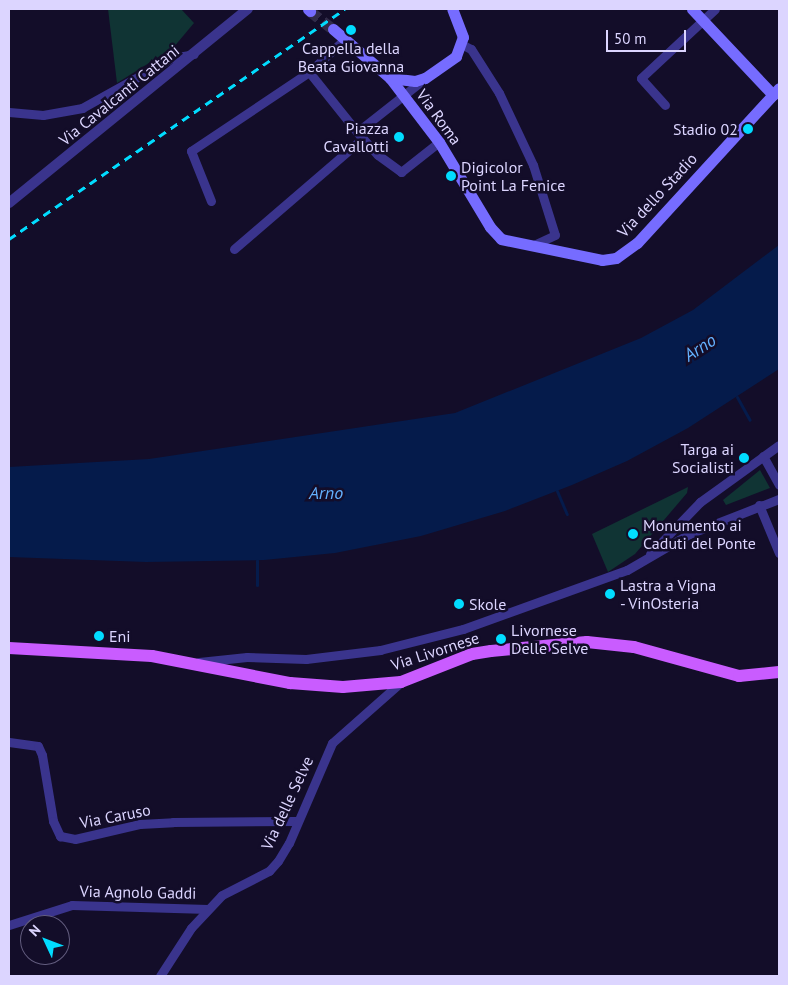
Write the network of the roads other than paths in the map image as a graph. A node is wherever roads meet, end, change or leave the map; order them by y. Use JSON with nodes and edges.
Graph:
{"nodes":[{"id":1,"x":248,"y":9,"type":"edge"},
{"id":2,"x":692,"y":9,"type":"edge"},
{"id":3,"x":716,"y":9,"type":"edge"},
{"id":4,"x":452,"y":10,"type":"edge"},
{"id":5,"x":702,"y":21,"type":"junction"},
{"id":6,"x":334,"y":30,"type":"tunnel mouth"},
{"id":7,"x":345,"y":39,"type":"junction"},
{"id":8,"x":462,"y":44,"type":"junction"},
{"id":9,"x":194,"y":54,"type":"junction"},
{"id":10,"x":309,"y":72,"type":"junction"},
{"id":11,"x":390,"y":78,"type":"junction"},
{"id":12,"x":425,"y":78,"type":"junction"},
{"id":13,"x":776,"y":91,"type":"edge"},
{"id":14,"x":403,"y":96,"type":"junction"},
{"id":15,"x":665,"y":105,"type":"dead end"},
{"id":16,"x":9,"y":112,"type":"edge"},
{"id":17,"x":360,"y":134,"type":"junction"},
{"id":18,"x":439,"y":142,"type":"junction"},
{"id":19,"x":211,"y":201,"type":"dead end"},
{"id":20,"x":9,"y":203,"type":"edge"},
{"id":21,"x":501,"y":239,"type":"joint"},
{"id":22,"x":534,"y":245,"type":"junction"},
{"id":23,"x":234,"y":249,"type":"dead end"},
{"id":24,"x":779,"y":445,"type":"edge"},
{"id":25,"x":763,"y":456,"type":"junction"},
{"id":26,"x":779,"y":485,"type":"edge"},
{"id":27,"x":779,"y":499,"type":"edge"},
{"id":28,"x":759,"y":505,"type":"junction"},
{"id":29,"x":779,"y":552,"type":"edge"},
{"id":30,"x":643,"y":562,"type":"junction"},
{"id":31,"x":9,"y":648,"type":"edge"},
{"id":32,"x":192,"y":663,"type":"junction"},
{"id":33,"x":779,"y":672,"type":"edge"},
{"id":34,"x":401,"y":682,"type":"junction"},
{"id":35,"x":9,"y":742,"type":"edge"},
{"id":36,"x":297,"y":821,"type":"junction"},
{"id":37,"x":208,"y":909,"type":"junction"},
{"id":38,"x":9,"y":925,"type":"edge"},
{"id":39,"x":160,"y":976,"type":"edge"}],
"edges":[{"from":1,"to":9,"type":"street","name":"Via Cavalcanti Cattani"},
{"from":2,"to":5,"type":"main road"},
{"from":3,"to":5,"type":"street"},
{"from":4,"to":8,"type":"main road"},
{"from":5,"to":13,"type":"main road"},
{"from":5,"to":15,"type":"street"},
{"from":6,"to":7,"type":"main road","name":"Via Roma"},
{"from":7,"to":10,"type":"street"},
{"from":7,"to":11,"type":"main road","name":"Via Roma"},
{"from":8,"to":12,"type":"main road"},
{"from":8,"to":22,"type":"street"},
{"from":9,"to":16,"type":"street"},
{"from":9,"to":20,"type":"street","name":"Via Cavalcanti Cattani"},
{"from":10,"to":17,"type":"street"},
{"from":10,"to":19,"type":"street"},
{"from":11,"to":12,"type":"main road"},
{"from":11,"to":14,"type":"main road","name":"Via Roma"},
{"from":12,"to":14,"type":"street"},
{"from":13,"to":22,"type":"main road","name":"Via dello Stadio"},
{"from":14,"to":17,"type":"street"},
{"from":14,"to":18,"type":"main road","name":"Via Roma"},
{"from":17,"to":18,"type":"street"},
{"from":17,"to":23,"type":"street"},
{"from":18,"to":21,"type":"main road","name":"Via Roma"},
{"from":21,"to":22,"type":"main road","name":"Via dello Stadio"},
{"from":24,"to":25,"type":"street"},
{"from":25,"to":26,"type":"street"},
{"from":25,"to":30,"type":"street"},
{"from":27,"to":28,"type":"street"},
{"from":28,"to":29,"type":"street"},
{"from":28,"to":30,"type":"street"},
{"from":30,"to":32,"type":"street"},
{"from":31,"to":32,"type":"main road","name":"Via Livornese"},
{"from":32,"to":34,"type":"main road","name":"Via Livornese"},
{"from":33,"to":34,"type":"main road","name":"Via Livornese"},
{"from":34,"to":36,"type":"street","name":"Via delle Selve"},
{"from":35,"to":36,"type":"street","name":"Via Caruso"},
{"from":36,"to":37,"type":"street","name":"Via delle Selve"},
{"from":37,"to":38,"type":"street","name":"Via Agnolo Gaddi"},
{"from":37,"to":39,"type":"street","name":"Via delle Selve"}]}
